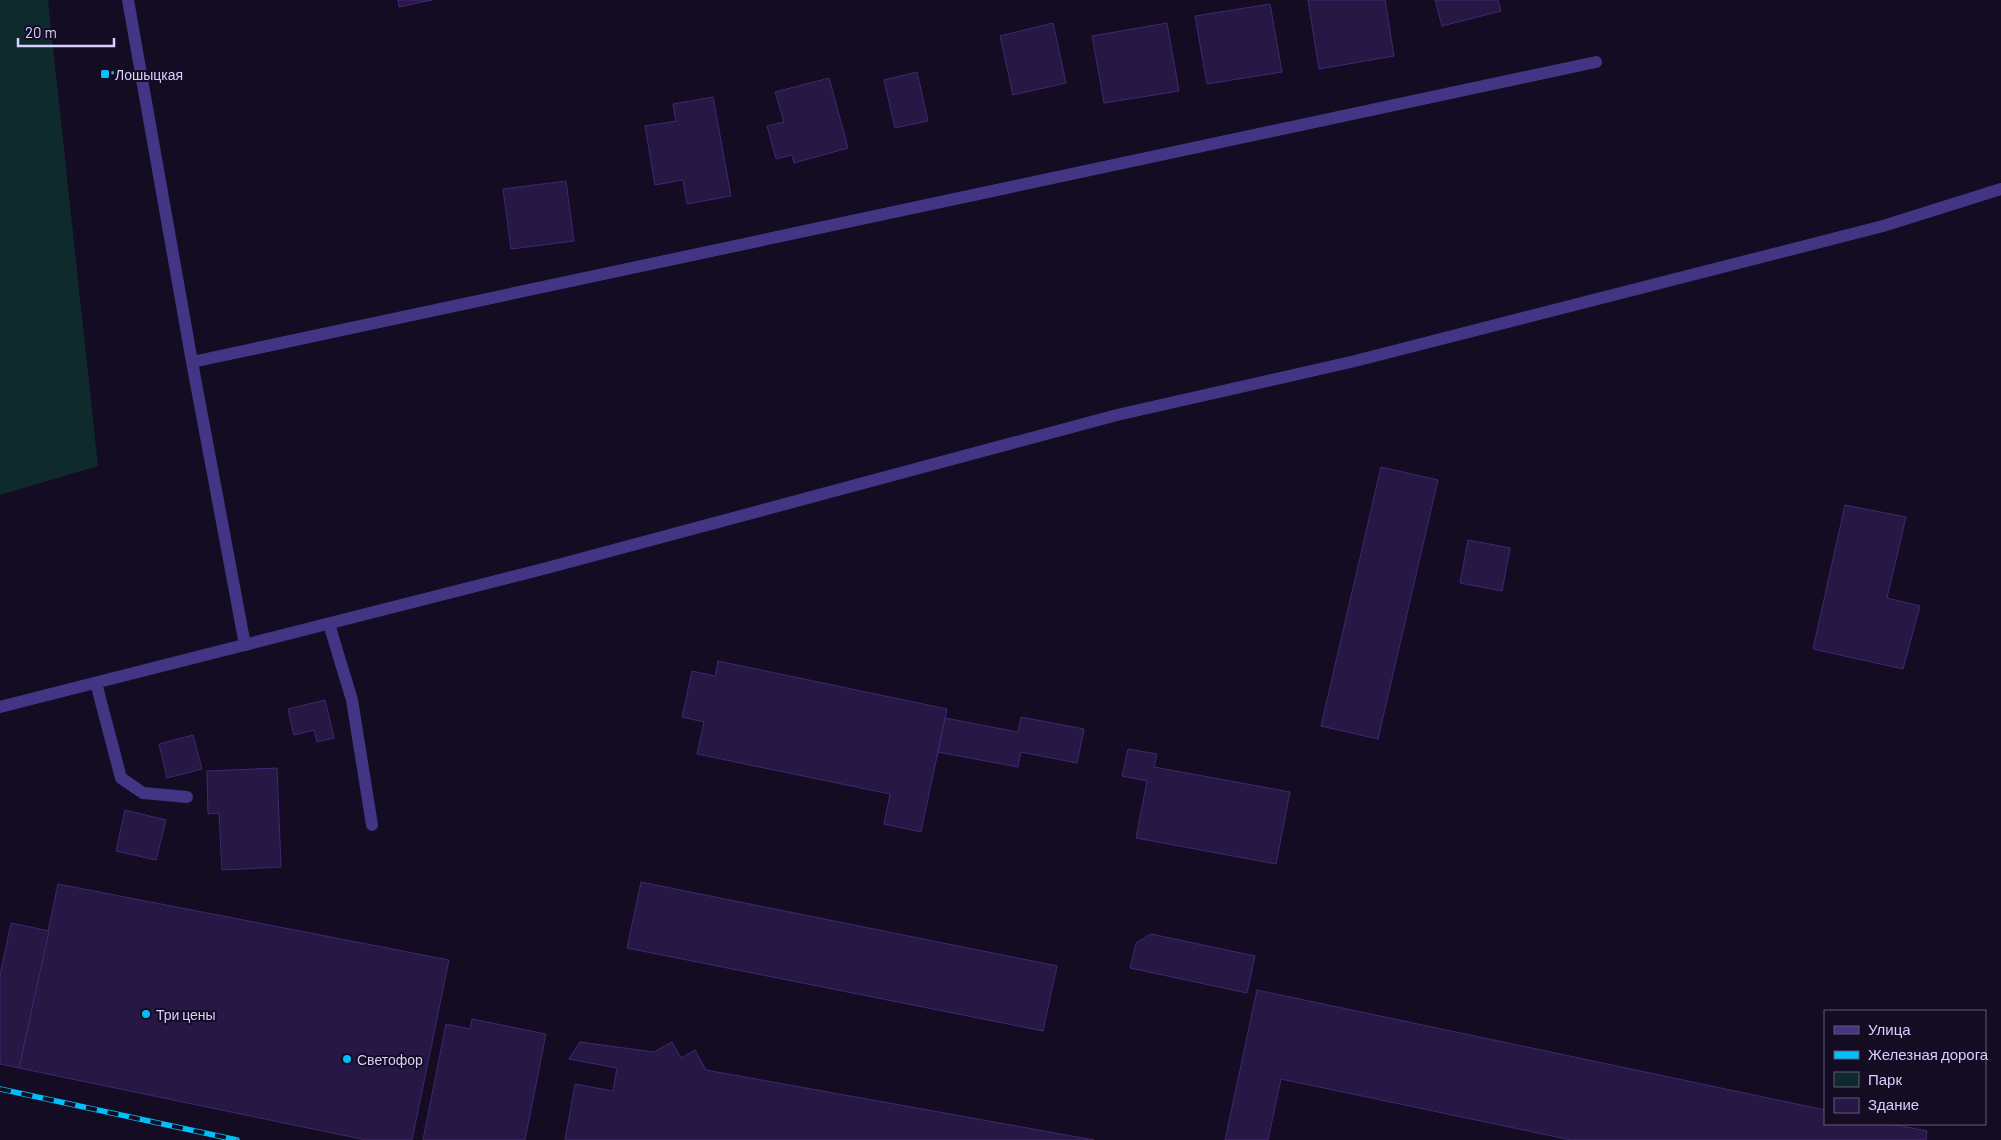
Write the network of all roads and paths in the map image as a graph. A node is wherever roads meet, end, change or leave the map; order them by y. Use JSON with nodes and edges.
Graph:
{"nodes":[{"id":1,"x":128,"y":0,"type":"edge"},
{"id":2,"x":1596,"y":62,"type":"dead end"},
{"id":3,"x":2001,"y":189,"type":"edge"},
{"id":4,"x":192,"y":362,"type":"junction"},
{"id":5,"x":329,"y":624,"type":"junction"},
{"id":6,"x":245,"y":646,"type":"junction"},
{"id":7,"x":96,"y":683,"type":"junction"},
{"id":8,"x":0,"y":707,"type":"edge"},
{"id":9,"x":187,"y":797,"type":"dead end"},
{"id":10,"x":372,"y":825,"type":"dead end"}],
"edges":[{"from":1,"to":4,"type":"street"},
{"from":2,"to":4,"type":"street"},
{"from":3,"to":5,"type":"street"},
{"from":4,"to":6,"type":"street"},
{"from":5,"to":6,"type":"street"},
{"from":5,"to":10,"type":"street"},
{"from":6,"to":7,"type":"street"},
{"from":7,"to":8,"type":"street"},
{"from":7,"to":9,"type":"street"}]}
